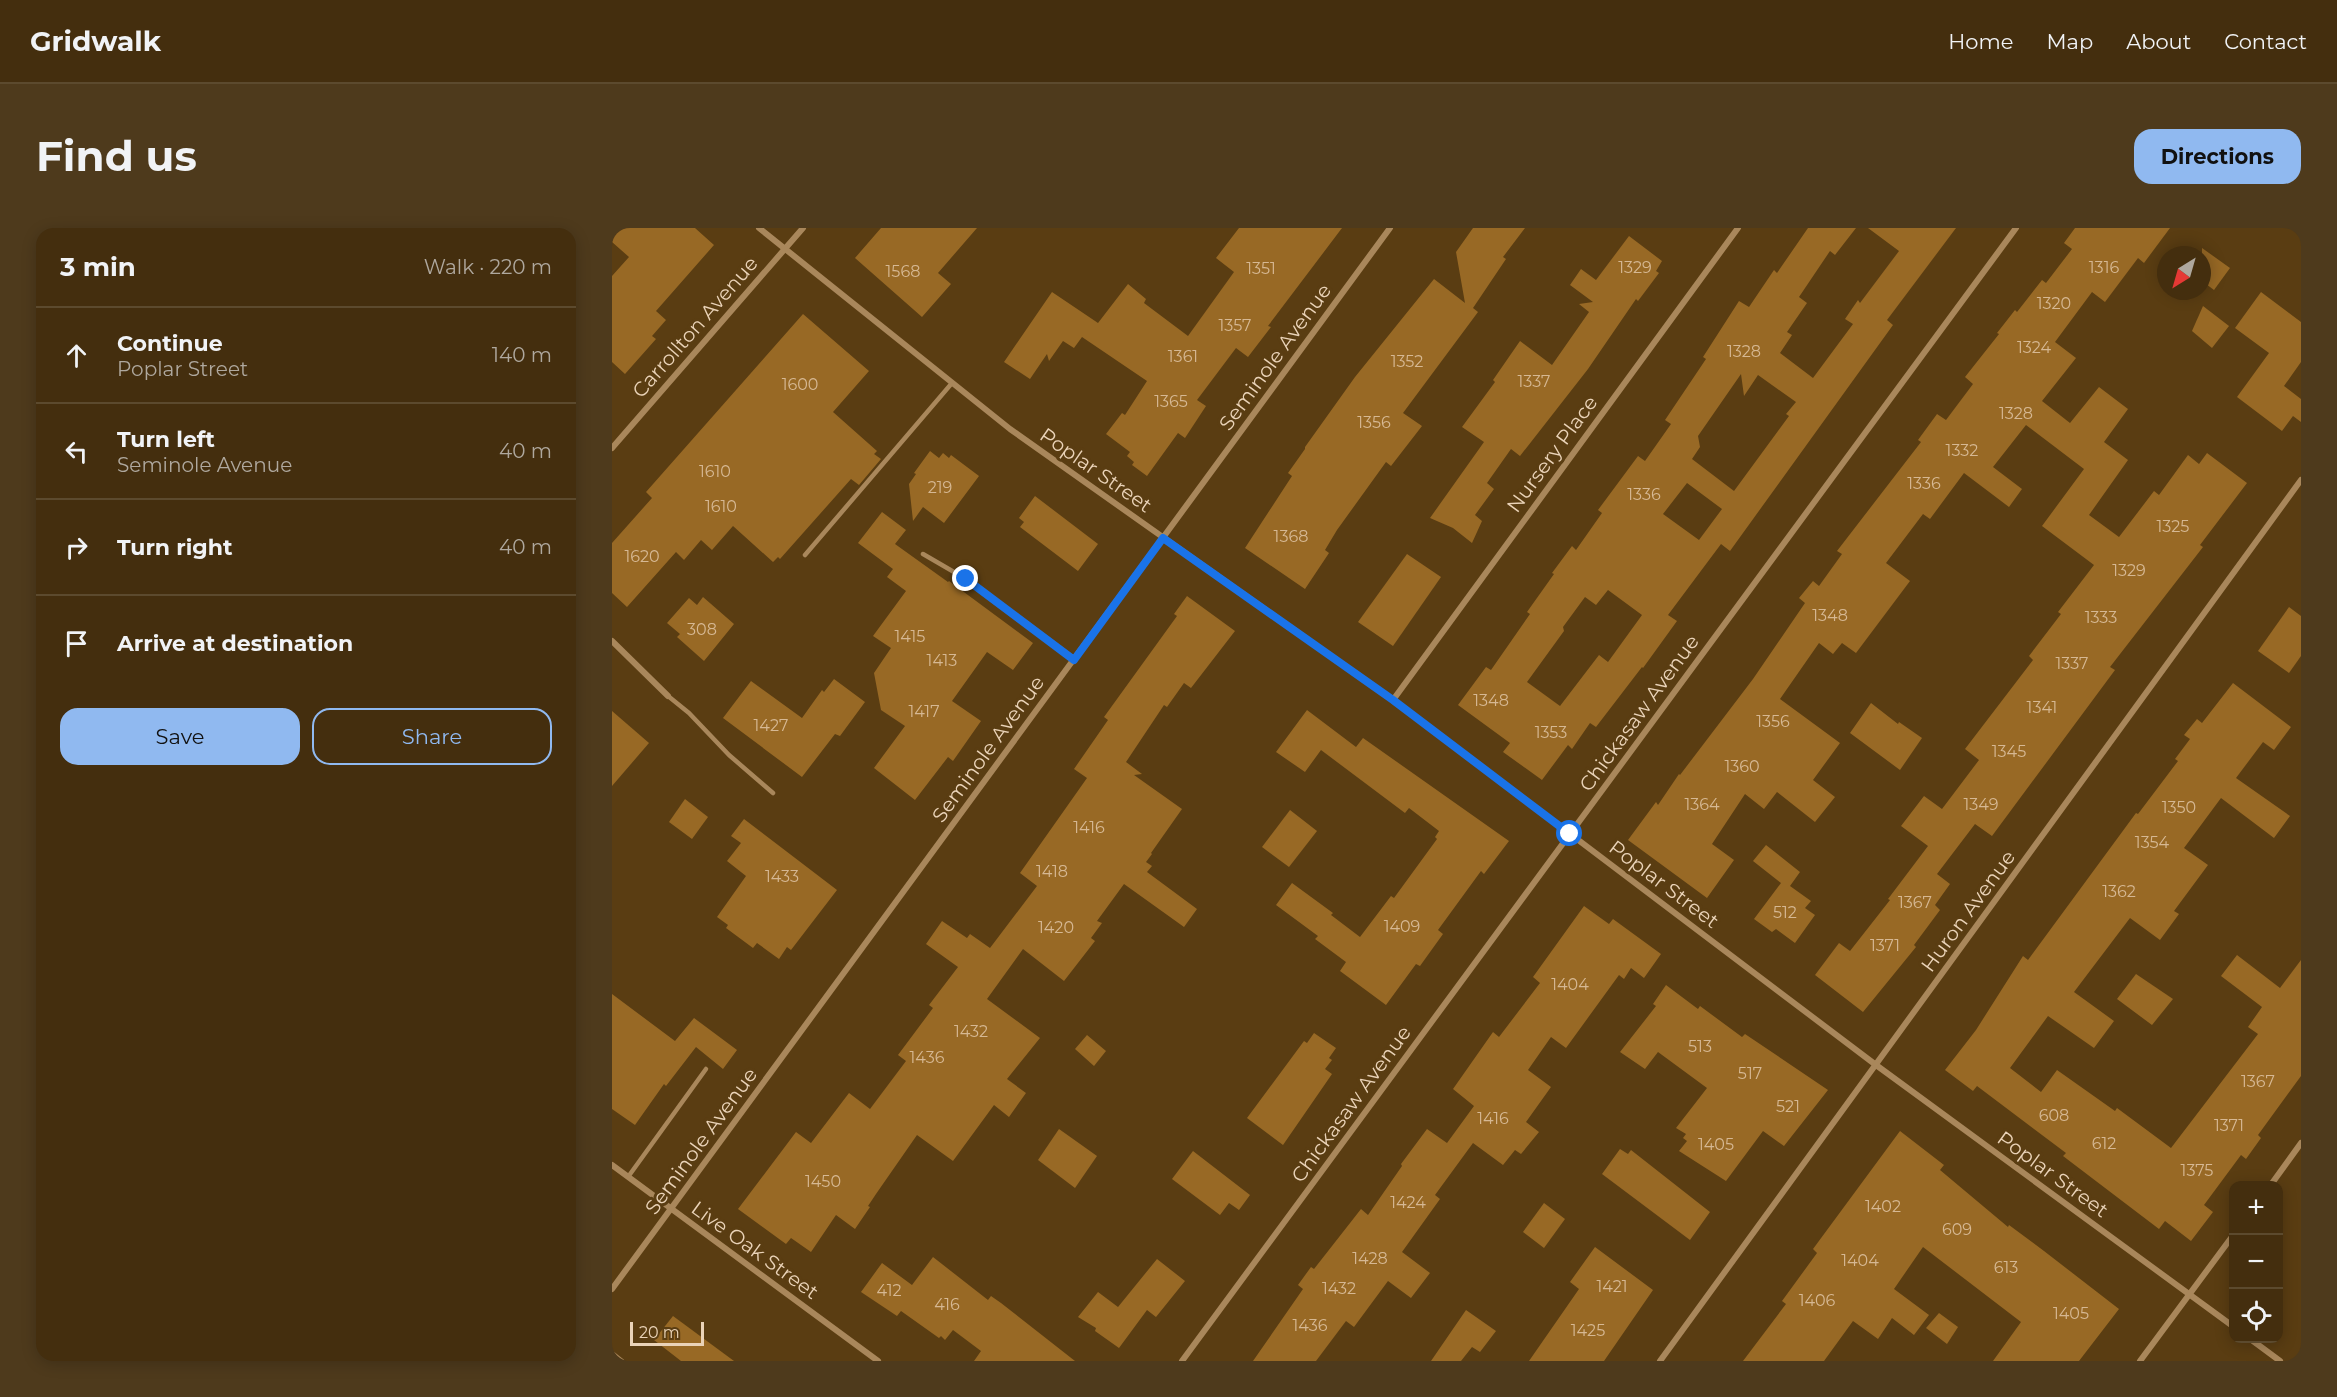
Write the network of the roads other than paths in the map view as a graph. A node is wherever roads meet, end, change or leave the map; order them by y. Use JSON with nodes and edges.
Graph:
{"nodes":[{"id":1,"x":759,"y":228,"type":"edge"},
{"id":2,"x":803,"y":228,"type":"edge"},
{"id":3,"x":1390,"y":228,"type":"edge"},
{"id":4,"x":1738,"y":228,"type":"edge"},
{"id":5,"x":2016,"y":228,"type":"edge"},
{"id":6,"x":784,"y":249,"type":"junction"},
{"id":7,"x":952,"y":383,"type":"junction"},
{"id":8,"x":612,"y":448,"type":"edge"},
{"id":9,"x":2301,"y":480,"type":"edge"},
{"id":10,"x":1163,"y":538,"type":"junction"},
{"id":11,"x":923,"y":554,"type":"dead end"},
{"id":12,"x":805,"y":555,"type":"dead end"},
{"id":13,"x":612,"y":641,"type":"edge"},
{"id":14,"x":1074,"y":660,"type":"junction"},
{"id":15,"x":668,"y":696,"type":"joint"},
{"id":16,"x":1393,"y":700,"type":"junction"},
{"id":17,"x":773,"y":793,"type":"dead end"},
{"id":18,"x":1570,"y":834,"type":"junction"},
{"id":19,"x":1876,"y":1065,"type":"junction"},
{"id":20,"x":706,"y":1069,"type":"dead end"},
{"id":21,"x":2301,"y":1143,"type":"edge"},
{"id":22,"x":612,"y":1165,"type":"edge"},
{"id":23,"x":628,"y":1177,"type":"junction"},
{"id":24,"x":2273,"y":1181,"type":"edge"},
{"id":25,"x":671,"y":1209,"type":"junction"},
{"id":26,"x":2233,"y":1235,"type":"edge"},
{"id":27,"x":612,"y":1289,"type":"edge"},
{"id":28,"x":2189,"y":1294,"type":"junction"},
{"id":29,"x":2229,"y":1323,"type":"edge"},
{"id":30,"x":2256,"y":1343,"type":"edge"},
{"id":31,"x":612,"y":1353,"type":"edge"},
{"id":32,"x":622,"y":1361,"type":"edge"},
{"id":33,"x":879,"y":1361,"type":"edge"},
{"id":34,"x":1182,"y":1361,"type":"edge"},
{"id":35,"x":1660,"y":1361,"type":"edge"},
{"id":36,"x":2140,"y":1361,"type":"edge"},
{"id":37,"x":2280,"y":1361,"type":"edge"}],
"edges":[{"from":1,"to":6,"type":"street","name":"Poplar Street"},
{"from":2,"to":6,"type":"street","name":"Carrollton Avenue"},
{"from":3,"to":10,"type":"street","name":"Seminole Avenue"},
{"from":4,"to":16,"type":"street","name":"Nursery Place"},
{"from":5,"to":18,"type":"street","name":"Chickasaw Avenue"},
{"from":6,"to":7,"type":"street","name":"Poplar Street"},
{"from":6,"to":8,"type":"street","name":"Carrollton Avenue"},
{"from":7,"to":10,"type":"street","name":"Poplar Street"},
{"from":7,"to":12,"type":"lane"},
{"from":9,"to":19,"type":"street","name":"Huron Avenue"},
{"from":10,"to":14,"type":"street","name":"Seminole Avenue"},
{"from":10,"to":16,"type":"street","name":"Poplar Street"},
{"from":11,"to":14,"type":"lane"},
{"from":13,"to":15,"type":"street"},
{"from":14,"to":25,"type":"street","name":"Seminole Avenue"},
{"from":15,"to":17,"type":"lane"},
{"from":16,"to":18,"type":"street","name":"Poplar Street"},
{"from":18,"to":19,"type":"street","name":"Poplar Street"},
{"from":18,"to":34,"type":"street","name":"Chickasaw Avenue"},
{"from":19,"to":28,"type":"street","name":"Poplar Street"},
{"from":19,"to":35,"type":"street","name":"Huron Avenue"},
{"from":20,"to":23,"type":"lane"},
{"from":21,"to":24,"type":"street"},
{"from":22,"to":23,"type":"street","name":"Live Oak Street"},
{"from":23,"to":25,"type":"street","name":"Live Oak Street"},
{"from":25,"to":27,"type":"street","name":"Seminole Avenue"},
{"from":25,"to":33,"type":"street","name":"Live Oak Street"},
{"from":26,"to":28,"type":"street"},
{"from":28,"to":29,"type":"street","name":"Poplar Street"},
{"from":28,"to":36,"type":"street"},
{"from":30,"to":37,"type":"street"},
{"from":31,"to":32,"type":"lane"}]}
